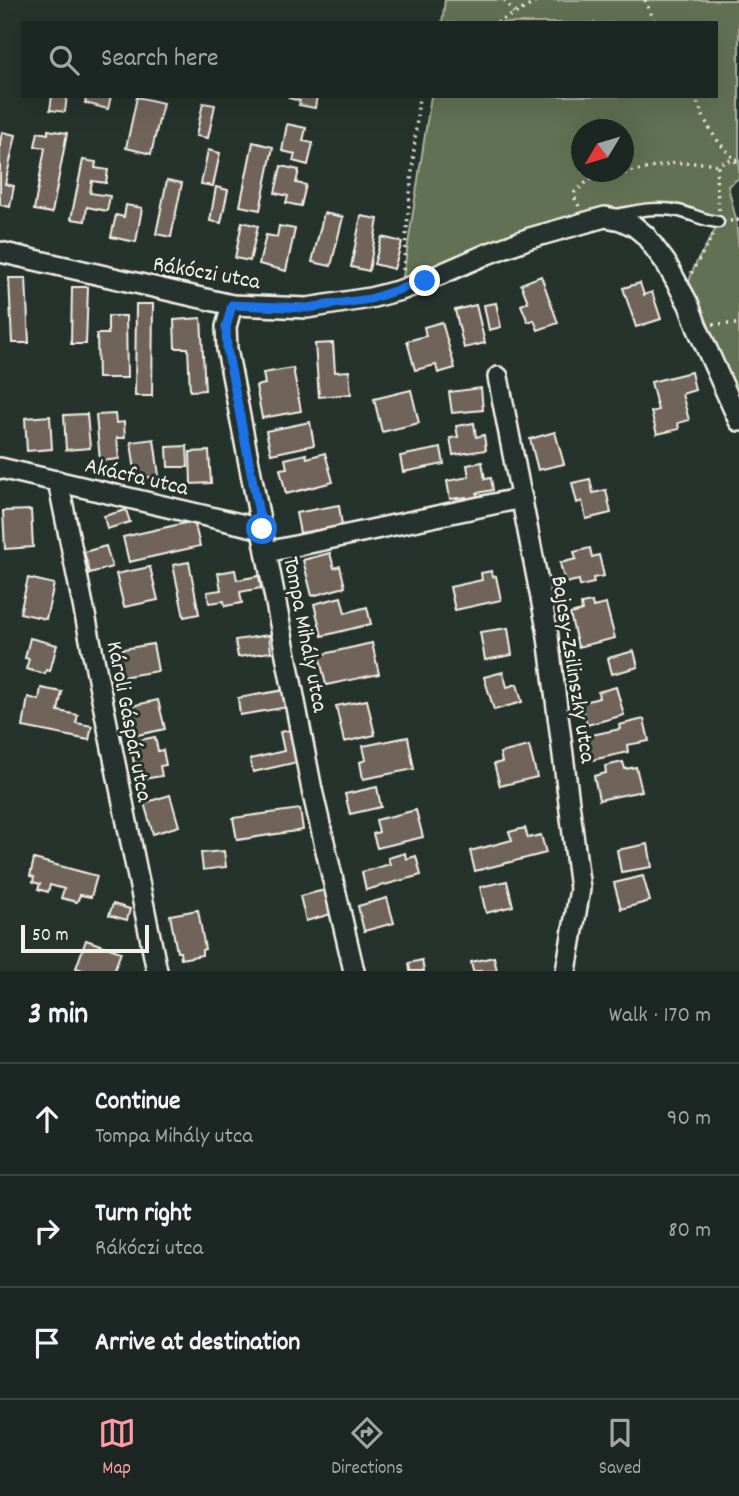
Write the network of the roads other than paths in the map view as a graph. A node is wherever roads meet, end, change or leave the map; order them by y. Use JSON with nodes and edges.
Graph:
{"nodes":[{"id":1,"x":605,"y":217,"type":"junction"},
{"id":2,"x":718,"y":222,"type":"road end"},
{"id":3,"x":0,"y":252,"type":"edge"},
{"id":4,"x":232,"y":305,"type":"junction"},
{"id":5,"x":498,"y":377,"type":"dead end"},
{"id":6,"x":739,"y":421,"type":"edge"},
{"id":7,"x":0,"y":468,"type":"edge"},
{"id":8,"x":58,"y":481,"type":"junction"},
{"id":9,"x":522,"y":498,"type":"junction"},
{"id":10,"x":262,"y":529,"type":"junction"},
{"id":11,"x":267,"y":552,"type":"junction"},
{"id":12,"x":157,"y":971,"type":"edge"},
{"id":13,"x":354,"y":971,"type":"edge"},
{"id":14,"x":566,"y":971,"type":"edge"}],
"edges":[{"from":1,"to":2,"type":"lane"},
{"from":1,"to":4,"type":"street","name":"Rákóczi utca"},
{"from":1,"to":6,"type":"street"},
{"from":3,"to":4,"type":"street","name":"Rákóczi utca"},
{"from":4,"to":10,"type":"street","name":"Tompa Mihály utca"},
{"from":5,"to":9,"type":"street","name":"Bajcsy-Zsilinszky utca"},
{"from":7,"to":8,"type":"street","name":"Akácfa utca"},
{"from":8,"to":10,"type":"street","name":"Akácfa utca"},
{"from":8,"to":12,"type":"street","name":"Károli Gáspár utca"},
{"from":9,"to":11,"type":"street"},
{"from":9,"to":14,"type":"street","name":"Bajcsy-Zsilinszky utca"},
{"from":10,"to":11,"type":"street","name":"Tompa Mihály utca"},
{"from":11,"to":13,"type":"street","name":"Tompa Mihály utca"}]}
